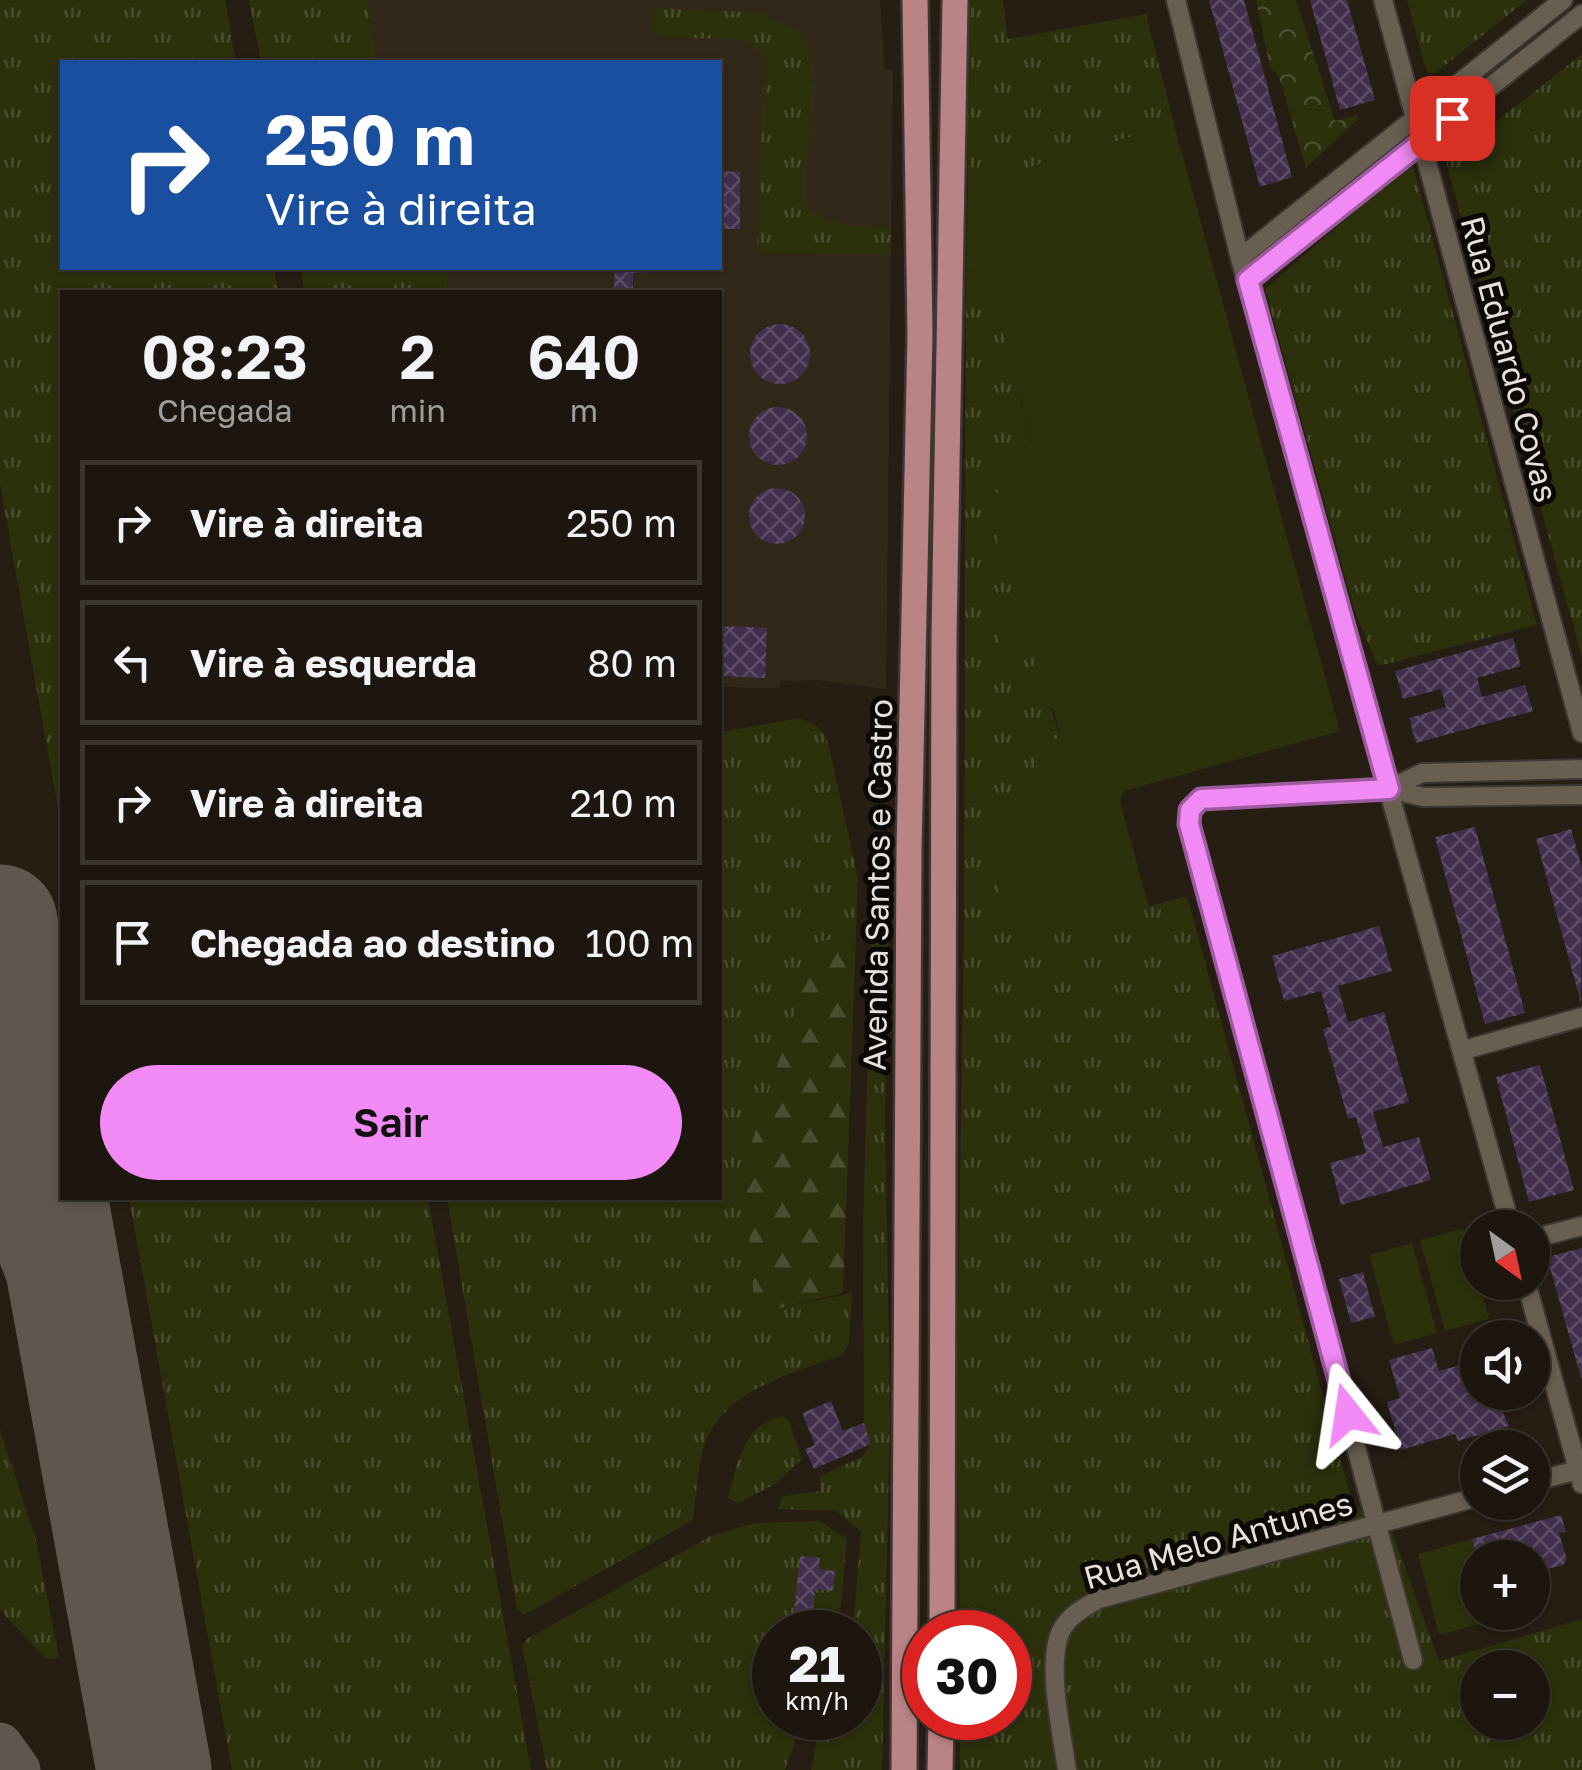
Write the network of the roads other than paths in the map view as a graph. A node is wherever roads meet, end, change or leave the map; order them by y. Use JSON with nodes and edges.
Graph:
{"nodes":[{"id":1,"x":915,"y":0,"type":"edge"},
{"id":2,"x":956,"y":0,"type":"edge"},
{"id":3,"x":1176,"y":0,"type":"edge"},
{"id":4,"x":1383,"y":0,"type":"edge"},
{"id":5,"x":1563,"y":0,"type":"edge"},
{"id":6,"x":1582,"y":14,"type":"edge"},
{"id":7,"x":1414,"y":119,"type":"junction"},
{"id":8,"x":1420,"y":143,"type":"junction"},
{"id":9,"x":1240,"y":258,"type":"junction"},
{"id":10,"x":1248,"y":280,"type":"junction"},
{"id":11,"x":1582,"y":733,"type":"edge"},
{"id":12,"x":1582,"y":768,"type":"edge"},
{"id":13,"x":1389,"y":789,"type":"junction"},
{"id":14,"x":1582,"y":794,"type":"edge"},
{"id":15,"x":1582,"y":1017,"type":"edge"},
{"id":16,"x":1464,"y":1050,"type":"junction"},
{"id":17,"x":1505,"y":1210,"type":"edge"},
{"id":18,"x":1582,"y":1226,"type":"edge"},
{"id":19,"x":1550,"y":1235,"type":"edge"},
{"id":20,"x":1531,"y":1300,"type":"edge"},
{"id":21,"x":1581,"y":1474,"type":"edge"},
{"id":22,"x":1550,"y":1479,"type":"edge"},
{"id":23,"x":1460,"y":1502,"type":"edge"},
{"id":24,"x":1378,"y":1524,"type":"junction"},
{"id":25,"x":942,"y":1610,"type":"edge"},
{"id":26,"x":1414,"y":1660,"type":"dead end"},
{"id":27,"x":941,"y":1740,"type":"edge"},
{"id":28,"x":904,"y":1770,"type":"edge"},
{"id":29,"x":940,"y":1770,"type":"edge"},
{"id":30,"x":1067,"y":1770,"type":"edge"}],
"edges":[{"from":1,"to":28,"type":"main road","name":"Avenida Santos e Castro"},
{"from":2,"to":25,"type":"main road","name":"Avenida Santos e Castro"},
{"from":3,"to":9,"type":"street"},
{"from":4,"to":7,"type":"street","name":"Rua Eduardo Covas"},
{"from":5,"to":7,"type":"street"},
{"from":6,"to":8,"type":"street"},
{"from":7,"to":8,"type":"street","name":"Rua Eduardo Covas"},
{"from":7,"to":9,"type":"street"},
{"from":8,"to":10,"type":"street"},
{"from":8,"to":11,"type":"street","name":"Rua Eduardo Covas"},
{"from":9,"to":10,"type":"street"},
{"from":10,"to":13,"type":"street"},
{"from":12,"to":13,"type":"street"},
{"from":13,"to":14,"type":"street"},
{"from":13,"to":16,"type":"street"},
{"from":13,"to":24,"type":"street"},
{"from":15,"to":16,"type":"street"},
{"from":16,"to":17,"type":"street"},
{"from":18,"to":19,"type":"street"},
{"from":20,"to":21,"type":"street"},
{"from":21,"to":22,"type":"street"},
{"from":23,"to":24,"type":"street","name":"Rua Melo Antunes"},
{"from":24,"to":26,"type":"street"},
{"from":24,"to":30,"type":"street","name":"Rua Melo Antunes"},
{"from":27,"to":29,"type":"main road"}]}
